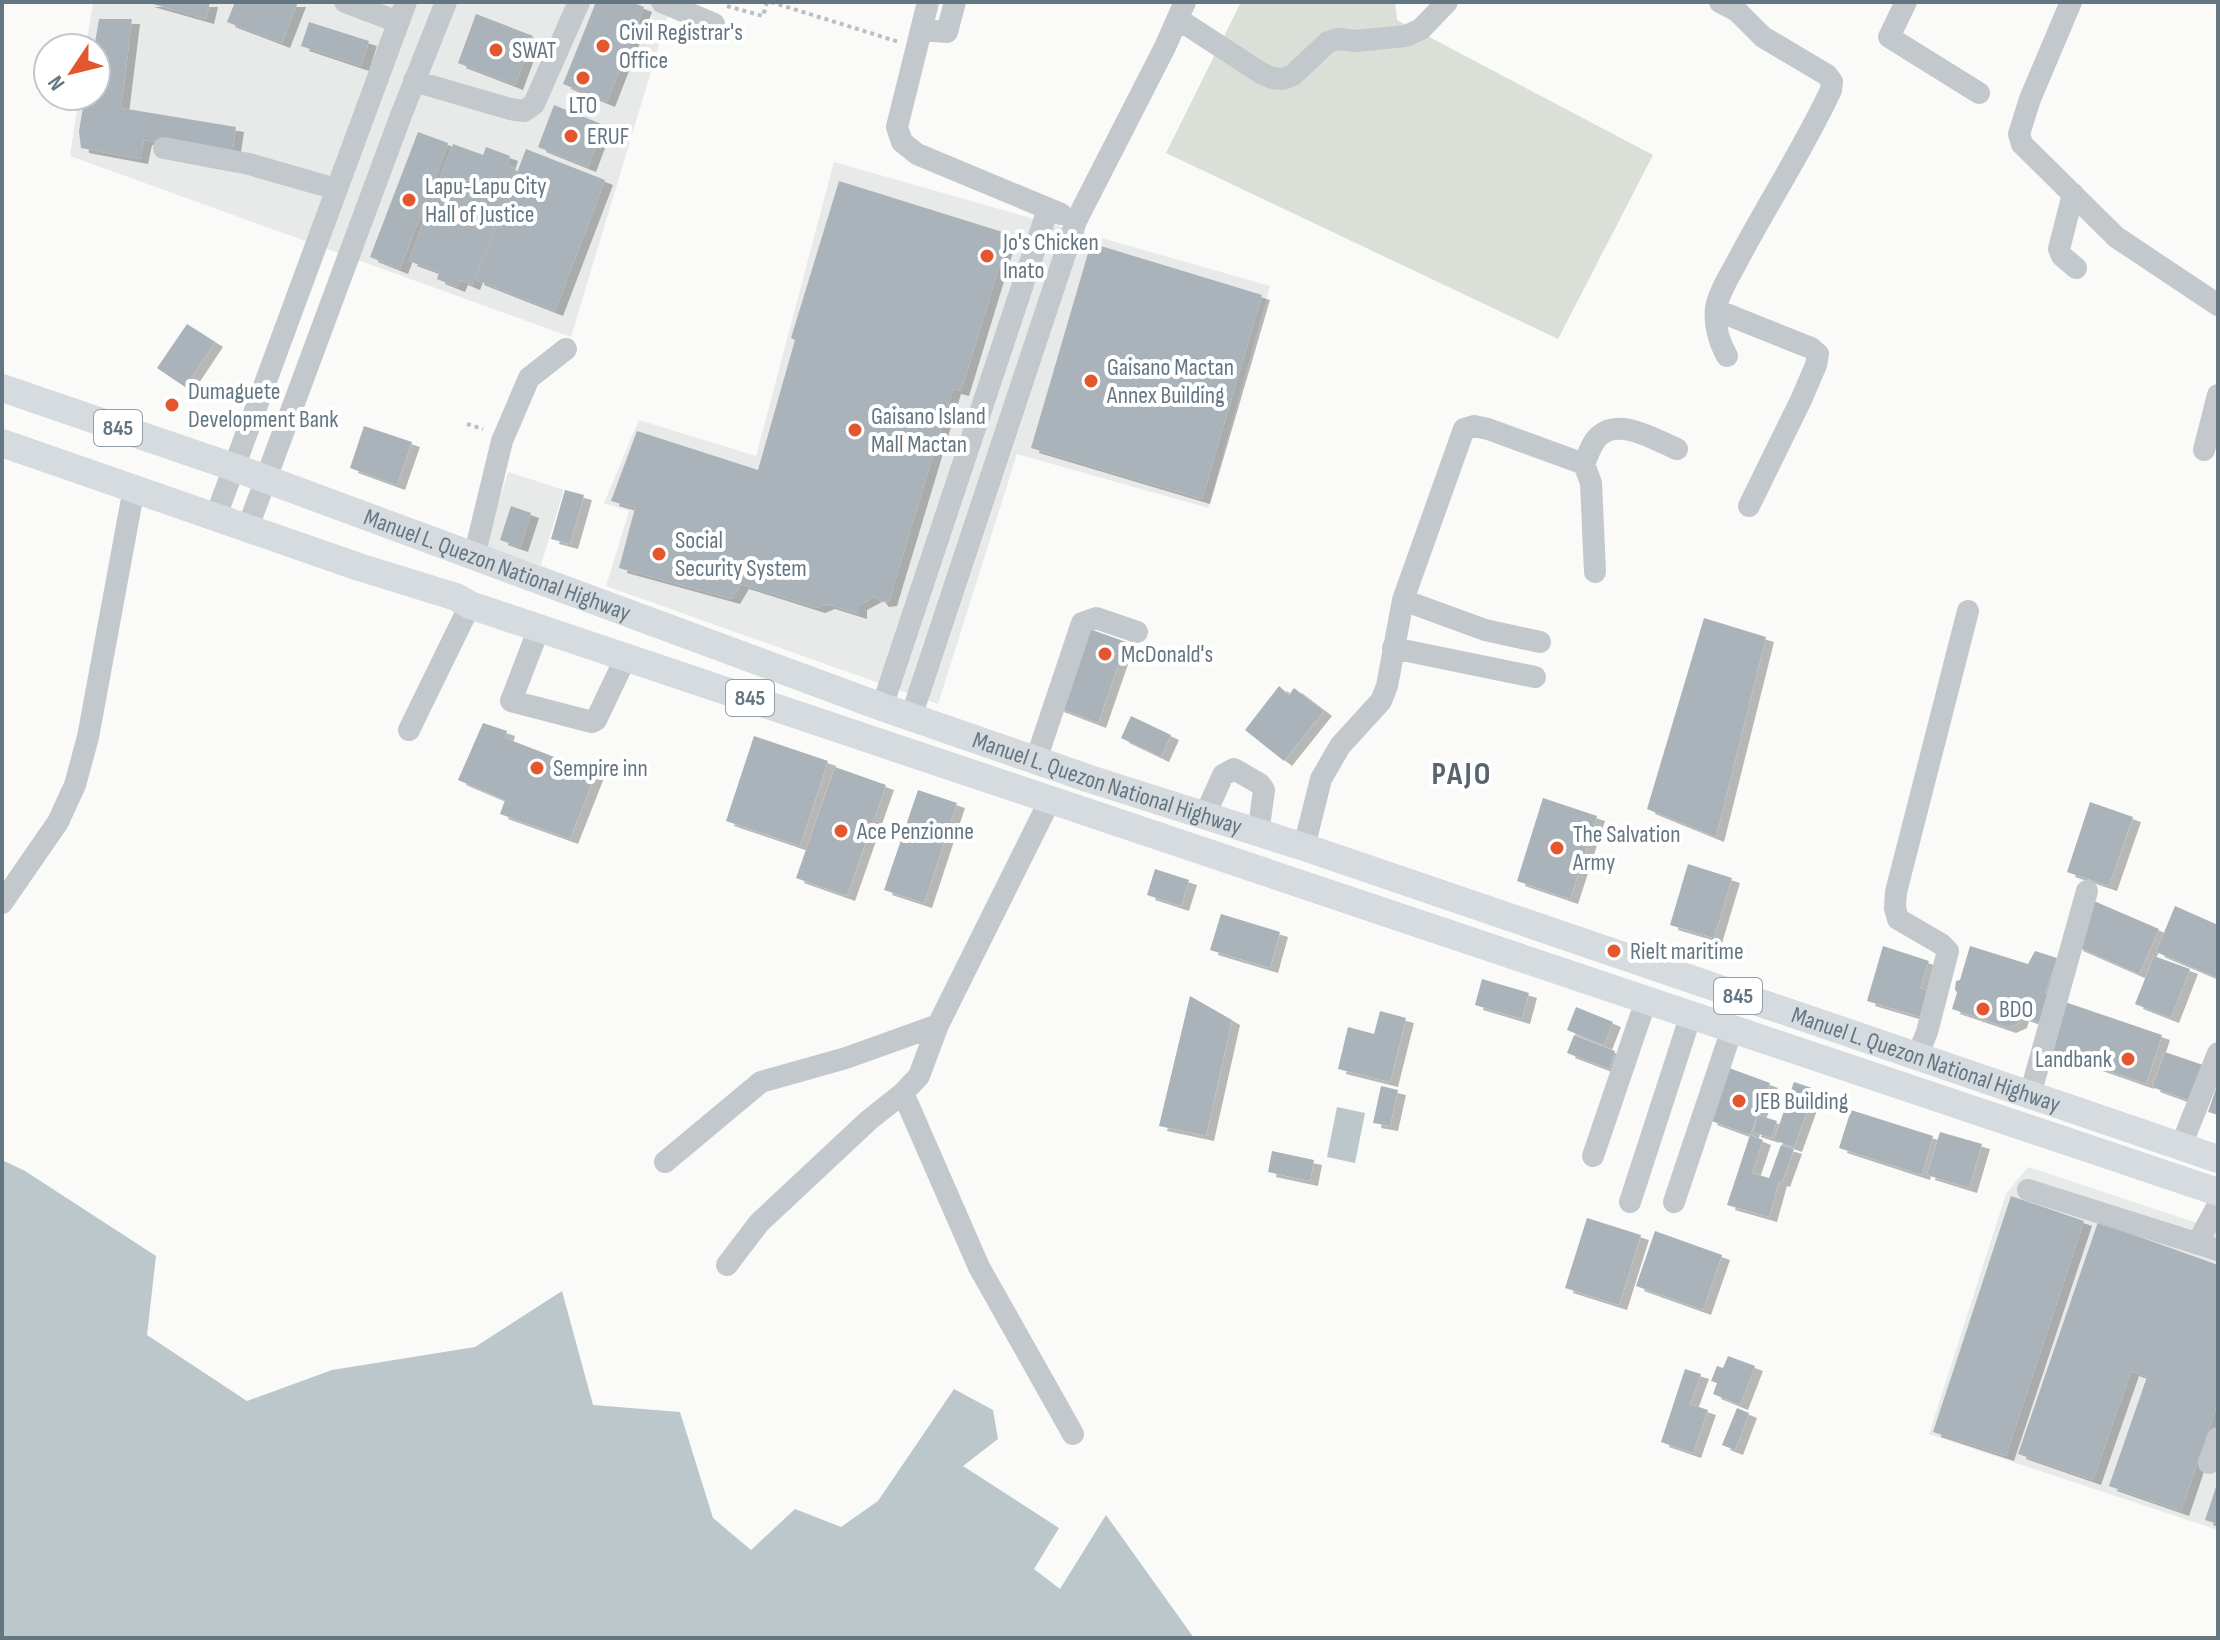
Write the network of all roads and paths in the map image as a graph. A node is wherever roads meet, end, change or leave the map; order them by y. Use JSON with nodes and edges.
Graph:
{"nodes":[{"id":1,"x":345,"y":2,"type":"edge"},
{"id":2,"x":446,"y":2,"type":"edge"},
{"id":3,"x":579,"y":2,"type":"edge"},
{"id":4,"x":662,"y":2,"type":"edge"},
{"id":5,"x":769,"y":2,"type":"edge"},
{"id":6,"x":928,"y":2,"type":"edge"},
{"id":7,"x":955,"y":2,"type":"edge"},
{"id":8,"x":1447,"y":2,"type":"edge"},
{"id":9,"x":1906,"y":2,"type":"edge"},
{"id":10,"x":2071,"y":2,"type":"edge"},
{"id":11,"x":1732,"y":5,"type":"edge"},
{"id":12,"x":1181,"y":10,"type":"edge"},
{"id":13,"x":402,"y":12,"type":"edge"},
{"id":14,"x":714,"y":24,"type":"joint"},
{"id":15,"x":919,"y":39,"type":"junction"},
{"id":16,"x":414,"y":81,"type":"junction"},
{"id":17,"x":1979,"y":93,"type":"dead end"},
{"id":18,"x":367,"y":109,"type":"junction"},
{"id":19,"x":400,"y":118,"type":"junction"},
{"id":20,"x":164,"y":148,"type":"dead end"},
{"id":21,"x":336,"y":189,"type":"junction"},
{"id":22,"x":2073,"y":194,"type":"junction"},
{"id":23,"x":1048,"y":209,"type":"junction"},
{"id":24,"x":1076,"y":221,"type":"junction"},
{"id":25,"x":2076,"y":268,"type":"dead end"},
{"id":26,"x":2218,"y":305,"type":"edge"},
{"id":27,"x":1716,"y":310,"type":"junction"},
{"id":28,"x":566,"y":349,"type":"dead end"},
{"id":29,"x":1727,"y":356,"type":"dead end"},
{"id":30,"x":2,"y":388,"type":"edge"},
{"id":31,"x":2218,"y":395,"type":"edge"},
{"id":32,"x":2,"y":443,"type":"edge"},
{"id":33,"x":1677,"y":449,"type":"dead end"},
{"id":34,"x":2204,"y":450,"type":"dead end"},
{"id":35,"x":1584,"y":464,"type":"junction"},
{"id":36,"x":233,"y":467,"type":"junction"},
{"id":37,"x":264,"y":479,"type":"junction"},
{"id":38,"x":134,"y":488,"type":"junction"},
{"id":39,"x":1749,"y":506,"type":"dead end"},
{"id":40,"x":216,"y":516,"type":"junction"},
{"id":41,"x":248,"y":527,"type":"junction"},
{"id":42,"x":474,"y":557,"type":"junction"},
{"id":43,"x":1595,"y":572,"type":"dead end"},
{"id":44,"x":926,"y":578,"type":"junction"},
{"id":45,"x":954,"y":586,"type":"junction"},
{"id":46,"x":1403,"y":600,"type":"junction"},
{"id":47,"x":470,"y":605,"type":"junction"},
{"id":48,"x":1968,"y":611,"type":"dead end"},
{"id":49,"x":539,"y":628,"type":"junction"},
{"id":50,"x":1137,"y":632,"type":"dead end"},
{"id":51,"x":1540,"y":642,"type":"dead end"},
{"id":52,"x":1393,"y":648,"type":"junction"},
{"id":53,"x":626,"y":657,"type":"junction"},
{"id":54,"x":1535,"y":677,"type":"dead end"},
{"id":55,"x":882,"y":707,"type":"junction"},
{"id":56,"x":911,"y":717,"type":"junction"},
{"id":57,"x":409,"y":730,"type":"dead end"},
{"id":58,"x":1036,"y":760,"type":"junction"},
{"id":59,"x":1050,"y":800,"type":"junction"},
{"id":60,"x":1205,"y":815,"type":"junction"},
{"id":61,"x":1258,"y":834,"type":"junction"},
{"id":62,"x":1304,"y":847,"type":"junction"},
{"id":63,"x":1252,"y":869,"type":"junction"},
{"id":64,"x":2087,"y":891,"type":"dead end"},
{"id":65,"x":2,"y":903,"type":"edge"},
{"id":66,"x":1591,"y":982,"type":"junction"},
{"id":67,"x":1641,"y":1015,"type":"junction"},
{"id":68,"x":938,"y":1025,"type":"junction"},
{"id":69,"x":1686,"y":1030,"type":"junction"},
{"id":70,"x":1727,"y":1044,"type":"junction"},
{"id":71,"x":2218,"y":1053,"type":"edge"},
{"id":72,"x":1917,"y":1057,"type":"junction"},
{"id":73,"x":903,"y":1093,"type":"junction"},
{"id":74,"x":2030,"y":1095,"type":"junction"},
{"id":75,"x":2181,"y":1146,"type":"junction"},
{"id":76,"x":1593,"y":1156,"type":"dead end"},
{"id":77,"x":2218,"y":1159,"type":"edge"},
{"id":78,"x":665,"y":1162,"type":"dead end"},
{"id":79,"x":2028,"y":1190,"type":"dead end"},
{"id":80,"x":1630,"y":1202,"type":"dead end"},
{"id":81,"x":1674,"y":1202,"type":"dead end"},
{"id":82,"x":2217,"y":1204,"type":"edge"},
{"id":83,"x":2208,"y":1246,"type":"edge"},
{"id":84,"x":727,"y":1265,"type":"dead end"},
{"id":85,"x":1073,"y":1434,"type":"dead end"},
{"id":86,"x":2218,"y":1438,"type":"edge"},
{"id":87,"x":2209,"y":1463,"type":"dead end"}],
"edges":[{"from":1,"to":13,"type":"street"},
{"from":2,"to":16,"type":"street"},
{"from":3,"to":16,"type":"street"},
{"from":4,"to":14,"type":"street"},
{"from":5,"to":14,"type":"path"},
{"from":5,"to":15,"type":"path"},
{"from":6,"to":15,"type":"street"},
{"from":7,"to":15,"type":"street"},
{"from":8,"to":12,"type":"street"},
{"from":9,"to":17,"type":"street"},
{"from":10,"to":22,"type":"street"},
{"from":11,"to":27,"type":"street"},
{"from":12,"to":24,"type":"street"},
{"from":13,"to":18,"type":"street"},
{"from":15,"to":23,"type":"street"},
{"from":16,"to":19,"type":"street"},
{"from":18,"to":19,"type":"street"},
{"from":18,"to":21,"type":"street"},
{"from":19,"to":37,"type":"street"},
{"from":20,"to":21,"type":"street"},
{"from":21,"to":36,"type":"street"},
{"from":22,"to":25,"type":"street"},
{"from":22,"to":26,"type":"street"},
{"from":23,"to":24,"type":"street"},
{"from":23,"to":44,"type":"street"},
{"from":24,"to":45,"type":"street"},
{"from":27,"to":29,"type":"street"},
{"from":27,"to":39,"type":"street"},
{"from":28,"to":42,"type":"street"},
{"from":30,"to":36,"type":"main road","name":"Manuel L. Quezon National Highway","number":"845"},
{"from":31,"to":34,"type":"street"},
{"from":32,"to":38,"type":"main road","name":"Manuel L. Quezon National Highway","number":"845"},
{"from":33,"to":35,"type":"street"},
{"from":35,"to":43,"type":"street"},
{"from":35,"to":46,"type":"street"},
{"from":36,"to":37,"type":"main road","name":"Manuel L. Quezon National Highway","number":"845"},
{"from":36,"to":40,"type":"street"},
{"from":37,"to":41,"type":"street"},
{"from":37,"to":42,"type":"main road","name":"Manuel L. Quezon National Highway","number":"845"},
{"from":38,"to":40,"type":"main road","name":"Manuel L. Quezon National Highway","number":"845"},
{"from":38,"to":65,"type":"street"},
{"from":40,"to":41,"type":"main road","name":"Manuel L. Quezon National Highway","number":"845"},
{"from":41,"to":47,"type":"main road","name":"Manuel L. Quezon National Highway","number":"845"},
{"from":42,"to":55,"type":"main road","name":"Manuel L. Quezon National Highway","number":"845"},
{"from":44,"to":45,"type":"street"},
{"from":44,"to":55,"type":"street"},
{"from":45,"to":56,"type":"street"},
{"from":46,"to":51,"type":"street"},
{"from":46,"to":52,"type":"street"},
{"from":47,"to":49,"type":"main road","name":"Manuel L. Quezon National Highway","number":"845"},
{"from":47,"to":57,"type":"street"},
{"from":48,"to":72,"type":"street"},
{"from":49,"to":53,"type":"main road","name":"Manuel L. Quezon National Highway","number":"845"},
{"from":49,"to":53,"type":"street"},
{"from":50,"to":58,"type":"street"},
{"from":52,"to":54,"type":"street"},
{"from":52,"to":62,"type":"street"},
{"from":53,"to":59,"type":"main road","name":"Manuel L. Quezon National Highway","number":"845"},
{"from":55,"to":56,"type":"main road","name":"Manuel L. Quezon National Highway","number":"845"},
{"from":56,"to":58,"type":"main road","name":"Manuel L. Quezon National Highway","number":"845"},
{"from":58,"to":60,"type":"main road","name":"Manuel L. Quezon National Highway","number":"845"},
{"from":59,"to":63,"type":"main road","name":"Manuel L. Quezon National Highway","number":"845"},
{"from":59,"to":68,"type":"street"},
{"from":60,"to":61,"type":"main road","name":"Manuel L. Quezon National Highway","number":"845"},
{"from":60,"to":61,"type":"street"},
{"from":61,"to":62,"type":"main road","name":"Manuel L. Quezon National Highway","number":"845"},
{"from":61,"to":63,"type":"main road"},
{"from":62,"to":72,"type":"main road","name":"Manuel L. Quezon National Highway","number":"845"},
{"from":63,"to":66,"type":"main road","name":"Manuel L. Quezon National Highway","number":"845"},
{"from":64,"to":74,"type":"street"},
{"from":66,"to":67,"type":"main road"},
{"from":66,"to":82,"type":"main road","name":"Manuel L. Quezon National Highway","number":"845"},
{"from":67,"to":69,"type":"main road"},
{"from":67,"to":76,"type":"street"},
{"from":68,"to":73,"type":"street"},
{"from":68,"to":78,"type":"street"},
{"from":69,"to":70,"type":"main road"},
{"from":69,"to":80,"type":"street"},
{"from":70,"to":81,"type":"street"},
{"from":70,"to":82,"type":"main road"},
{"from":71,"to":75,"type":"street"},
{"from":72,"to":74,"type":"main road","name":"Manuel L. Quezon National Highway","number":"845"},
{"from":73,"to":84,"type":"street"},
{"from":73,"to":85,"type":"street"},
{"from":74,"to":75,"type":"main road","name":"Manuel L. Quezon National Highway","number":"845"},
{"from":75,"to":77,"type":"main road","name":"Manuel L. Quezon National Highway","number":"845"},
{"from":79,"to":83,"type":"street"},
{"from":82,"to":83,"type":"street"},
{"from":86,"to":87,"type":"street"}]}
